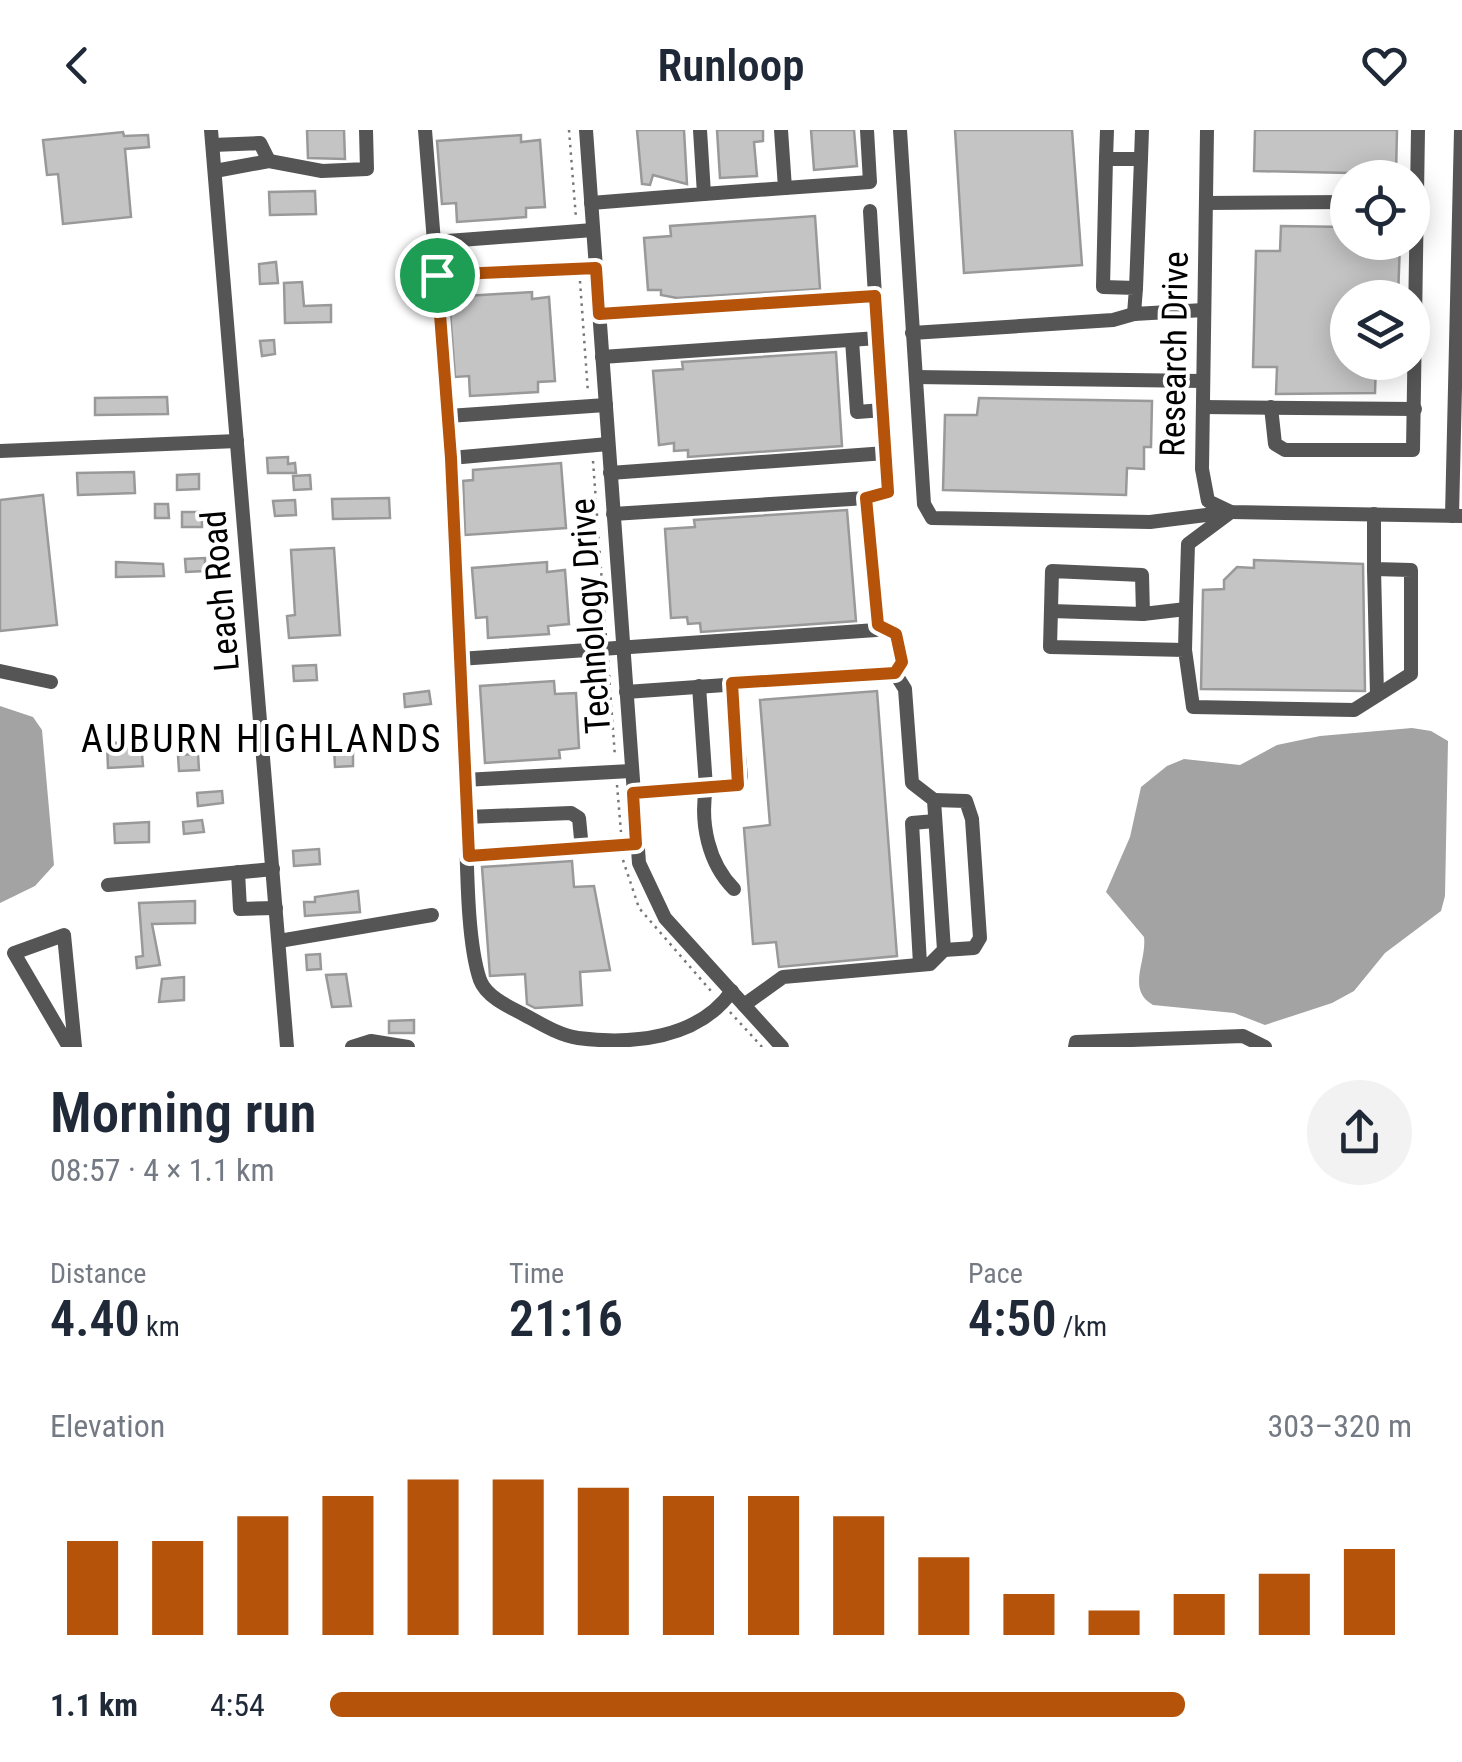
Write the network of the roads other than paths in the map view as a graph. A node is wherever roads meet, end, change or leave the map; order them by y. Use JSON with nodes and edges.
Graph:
{"nodes":[{"id":1,"x":366,"y":130,"type":"edge"},
{"id":2,"x":425,"y":130,"type":"edge"},
{"id":3,"x":586,"y":130,"type":"edge"},
{"id":4,"x":700,"y":130,"type":"edge"},
{"id":5,"x":780,"y":130,"type":"edge"},
{"id":6,"x":866,"y":130,"type":"edge"},
{"id":7,"x":900,"y":130,"type":"edge"},
{"id":8,"x":1106,"y":130,"type":"edge"},
{"id":9,"x":1142,"y":130,"type":"edge"},
{"id":10,"x":1207,"y":130,"type":"edge"},
{"id":11,"x":1418,"y":130,"type":"edge"},
{"id":12,"x":1461,"y":130,"type":"edge"},
{"id":13,"x":212,"y":138,"type":"edge"},
{"id":14,"x":1106,"y":159,"type":"junction"},
{"id":15,"x":1142,"y":160,"type":"junction"},
{"id":16,"x":1417,"y":160,"type":"edge"},
{"id":17,"x":269,"y":161,"type":"junction"},
{"id":18,"x":214,"y":171,"type":"junction"},
{"id":19,"x":785,"y":188,"type":"junction"},
{"id":20,"x":704,"y":194,"type":"junction"},
{"id":21,"x":1330,"y":202,"type":"edge"},
{"id":22,"x":591,"y":203,"type":"junction"},
{"id":23,"x":1206,"y":203,"type":"junction"},
{"id":24,"x":870,"y":211,"type":"dead end"},
{"id":25,"x":593,"y":230,"type":"junction"},
{"id":26,"x":434,"y":242,"type":"junction"},
{"id":27,"x":1416,"y":260,"type":"edge"},
{"id":28,"x":596,"y":268,"type":"junction"},
{"id":29,"x":437,"y":275,"type":"junction"},
{"id":30,"x":1136,"y":288,"type":"junction"},
{"id":31,"x":875,"y":296,"type":"junction"},
{"id":32,"x":1204,"y":310,"type":"junction"},
{"id":33,"x":599,"y":314,"type":"junction"},
{"id":34,"x":1134,"y":314,"type":"junction"},
{"id":35,"x":912,"y":333,"type":"junction"},
{"id":36,"x":878,"y":338,"type":"junction"},
{"id":37,"x":852,"y":340,"type":"junction"},
{"id":38,"x":602,"y":357,"type":"junction"},
{"id":39,"x":916,"y":377,"type":"junction"},
{"id":40,"x":1203,"y":382,"type":"junction"},
{"id":41,"x":606,"y":405,"type":"junction"},
{"id":42,"x":1203,"y":407,"type":"junction"},
{"id":43,"x":1271,"y":407,"type":"junction"},
{"id":44,"x":1415,"y":409,"type":"junction"},
{"id":45,"x":883,"y":410,"type":"junction"},
{"id":46,"x":448,"y":416,"type":"junction"},
{"id":47,"x":238,"y":441,"type":"junction"},
{"id":48,"x":608,"y":444,"type":"junction"},
{"id":49,"x":0,"y":452,"type":"edge"},
{"id":50,"x":886,"y":453,"type":"junction"},
{"id":51,"x":451,"y":458,"type":"junction"},
{"id":52,"x":610,"y":473,"type":"junction"},
{"id":53,"x":866,"y":498,"type":"junction"},
{"id":54,"x":1231,"y":512,"type":"junction"},
{"id":55,"x":613,"y":514,"type":"junction"},
{"id":56,"x":1374,"y":514,"type":"junction"},
{"id":57,"x":1457,"y":516,"type":"edge"},
{"id":58,"x":1374,"y":570,"type":"junction"},
{"id":59,"x":1186,"y":610,"type":"junction"},
{"id":60,"x":1051,"y":611,"type":"junction"},
{"id":61,"x":1143,"y":614,"type":"junction"},
{"id":62,"x":878,"y":625,"type":"junction"},
{"id":63,"x":623,"y":649,"type":"junction"},
{"id":64,"x":1185,"y":650,"type":"junction"},
{"id":65,"x":458,"y":658,"type":"junction"},
{"id":66,"x":0,"y":671,"type":"edge"},
{"id":67,"x":895,"y":673,"type":"junction"},
{"id":68,"x":51,"y":682,"type":"dead end"},
{"id":69,"x":732,"y":683,"type":"junction"},
{"id":70,"x":699,"y":686,"type":"junction"},
{"id":71,"x":626,"y":692,"type":"junction"},
{"id":72,"x":1377,"y":696,"type":"junction"},
{"id":73,"x":631,"y":771,"type":"junction"},
{"id":74,"x":464,"y":780,"type":"junction"},
{"id":75,"x":706,"y":787,"type":"junction"},
{"id":76,"x":633,"y":793,"type":"junction"},
{"id":77,"x":934,"y":800,"type":"junction"},
{"id":78,"x":467,"y":817,"type":"junction"},
{"id":79,"x":935,"y":821,"type":"junction"},
{"id":80,"x":636,"y":844,"type":"junction"},
{"id":81,"x":582,"y":849,"type":"junction"},
{"id":82,"x":469,"y":856,"type":"junction"},
{"id":83,"x":273,"y":868,"type":"junction"},
{"id":84,"x":238,"y":872,"type":"junction"},
{"id":85,"x":108,"y":885,"type":"dead end"},
{"id":86,"x":734,"y":889,"type":"dead end"},
{"id":87,"x":276,"y":908,"type":"junction"},
{"id":88,"x":432,"y":915,"type":"dead end"},
{"id":89,"x":279,"y":942,"type":"junction"},
{"id":90,"x":944,"y":950,"type":"junction"},
{"id":91,"x":920,"y":964,"type":"junction"},
{"id":92,"x":732,"y":991,"type":"junction"},
{"id":93,"x":744,"y":1005,"type":"junction"},
{"id":94,"x":72,"y":1047,"type":"edge"},
{"id":95,"x":288,"y":1047,"type":"edge"},
{"id":96,"x":352,"y":1047,"type":"edge"},
{"id":97,"x":408,"y":1047,"type":"edge"},
{"id":98,"x":782,"y":1047,"type":"edge"},
{"id":99,"x":1075,"y":1047,"type":"edge"},
{"id":100,"x":1265,"y":1047,"type":"edge"}],
"edges":[{"from":1,"to":17,"type":"street"},
{"from":2,"to":26,"type":"street"},
{"from":3,"to":22,"type":"street","name":"Technology Drive"},
{"from":4,"to":20,"type":"street"},
{"from":5,"to":19,"type":"street"},
{"from":6,"to":19,"type":"street"},
{"from":7,"to":35,"type":"street"},
{"from":8,"to":14,"type":"street"},
{"from":9,"to":15,"type":"street"},
{"from":10,"to":23,"type":"street","name":"Research Drive"},
{"from":11,"to":16,"type":"street"},
{"from":12,"to":57,"type":"street"},
{"from":13,"to":17,"type":"street"},
{"from":13,"to":18,"type":"street","name":"Leach Road"},
{"from":14,"to":15,"type":"street"},
{"from":14,"to":30,"type":"street"},
{"from":15,"to":30,"type":"street"},
{"from":17,"to":18,"type":"street"},
{"from":18,"to":47,"type":"street","name":"Leach Road"},
{"from":19,"to":20,"type":"street"},
{"from":20,"to":22,"type":"street"},
{"from":21,"to":23,"type":"street"},
{"from":22,"to":25,"type":"street","name":"Technology Drive"},
{"from":23,"to":32,"type":"street","name":"Research Drive"},
{"from":24,"to":31,"type":"street"},
{"from":25,"to":26,"type":"street"},
{"from":25,"to":28,"type":"street","name":"Technology Drive"},
{"from":26,"to":29,"type":"street"},
{"from":27,"to":44,"type":"street"},
{"from":28,"to":29,"type":"street"},
{"from":28,"to":33,"type":"street","name":"Technology Drive"},
{"from":29,"to":46,"type":"street"},
{"from":30,"to":34,"type":"street"},
{"from":31,"to":33,"type":"street"},
{"from":31,"to":36,"type":"street"},
{"from":32,"to":34,"type":"street"},
{"from":32,"to":40,"type":"street","name":"Research Drive"},
{"from":33,"to":38,"type":"street","name":"Technology Drive"},
{"from":34,"to":35,"type":"street"},
{"from":35,"to":39,"type":"street"},
{"from":36,"to":37,"type":"street"},
{"from":36,"to":45,"type":"street"},
{"from":37,"to":38,"type":"street"},
{"from":37,"to":45,"type":"street"},
{"from":38,"to":41,"type":"street","name":"Technology Drive"},
{"from":39,"to":40,"type":"street"},
{"from":39,"to":54,"type":"street"},
{"from":40,"to":42,"type":"street","name":"Research Drive"},
{"from":41,"to":46,"type":"street"},
{"from":41,"to":48,"type":"street","name":"Technology Drive"},
{"from":42,"to":43,"type":"street"},
{"from":42,"to":54,"type":"street","name":"Research Drive"},
{"from":43,"to":44,"type":"street"},
{"from":43,"to":44,"type":"street"},
{"from":45,"to":50,"type":"street"},
{"from":46,"to":51,"type":"street"},
{"from":47,"to":49,"type":"street"},
{"from":47,"to":83,"type":"street","name":"Leach Road"},
{"from":48,"to":51,"type":"street"},
{"from":48,"to":52,"type":"street","name":"Technology Drive"},
{"from":50,"to":52,"type":"street"},
{"from":50,"to":53,"type":"street"},
{"from":51,"to":65,"type":"street"},
{"from":52,"to":55,"type":"street","name":"Technology Drive"},
{"from":53,"to":55,"type":"street"},
{"from":53,"to":62,"type":"street"},
{"from":54,"to":56,"type":"street"},
{"from":54,"to":59,"type":"street"},
{"from":55,"to":63,"type":"street","name":"Technology Drive"},
{"from":56,"to":57,"type":"street"},
{"from":56,"to":58,"type":"street"},
{"from":58,"to":72,"type":"street"},
{"from":58,"to":72,"type":"street"},
{"from":59,"to":61,"type":"street"},
{"from":59,"to":64,"type":"street"},
{"from":60,"to":61,"type":"street"},
{"from":60,"to":61,"type":"street"},
{"from":60,"to":64,"type":"street"},
{"from":62,"to":63,"type":"street"},
{"from":62,"to":67,"type":"street"},
{"from":63,"to":65,"type":"street"},
{"from":63,"to":71,"type":"street","name":"Technology Drive"},
{"from":64,"to":72,"type":"street"},
{"from":65,"to":74,"type":"street"},
{"from":66,"to":68,"type":"street"},
{"from":67,"to":69,"type":"street"},
{"from":67,"to":77,"type":"street"},
{"from":69,"to":70,"type":"street"},
{"from":69,"to":75,"type":"street"},
{"from":70,"to":71,"type":"street"},
{"from":70,"to":75,"type":"street"},
{"from":71,"to":73,"type":"street","name":"Technology Drive"},
{"from":73,"to":74,"type":"street"},
{"from":73,"to":76,"type":"street","name":"Technology Drive"},
{"from":74,"to":78,"type":"street"},
{"from":75,"to":76,"type":"street"},
{"from":75,"to":86,"type":"street"},
{"from":76,"to":80,"type":"street","name":"Technology Drive"},
{"from":77,"to":79,"type":"street"},
{"from":77,"to":90,"type":"street"},
{"from":78,"to":81,"type":"street"},
{"from":78,"to":82,"type":"street"},
{"from":79,"to":90,"type":"street"},
{"from":79,"to":91,"type":"street"},
{"from":80,"to":81,"type":"street"},
{"from":80,"to":92,"type":"street","name":"Technology Drive"},
{"from":81,"to":82,"type":"street"},
{"from":82,"to":92,"type":"street"},
{"from":83,"to":84,"type":"street"},
{"from":83,"to":87,"type":"street","name":"Leach Road"},
{"from":84,"to":85,"type":"street"},
{"from":84,"to":87,"type":"street"},
{"from":87,"to":89,"type":"street","name":"Leach Road"},
{"from":88,"to":89,"type":"street"},
{"from":89,"to":95,"type":"street","name":"Leach Road"},
{"from":90,"to":91,"type":"street"},
{"from":91,"to":93,"type":"street"},
{"from":92,"to":93,"type":"street","name":"Technology Drive"},
{"from":93,"to":98,"type":"street","name":"Technology Drive"},
{"from":94,"to":94,"type":"street"},
{"from":96,"to":97,"type":"street"},
{"from":99,"to":100,"type":"street"}]}
